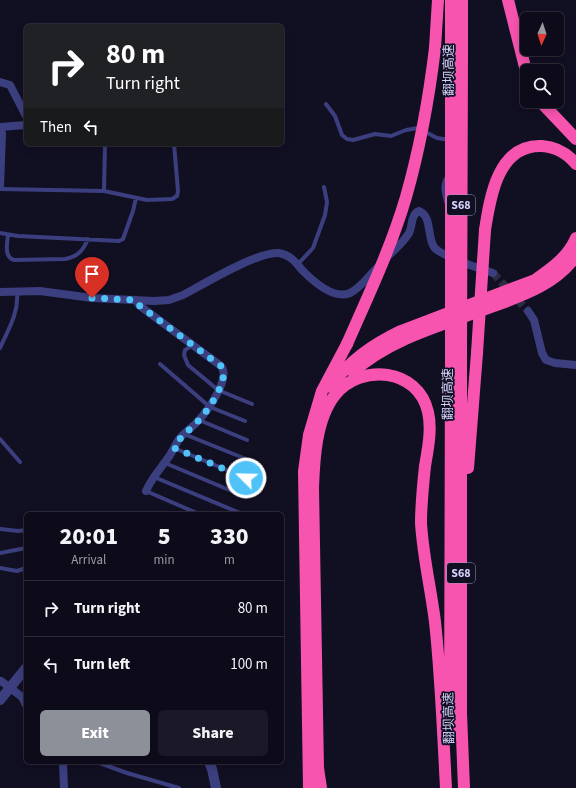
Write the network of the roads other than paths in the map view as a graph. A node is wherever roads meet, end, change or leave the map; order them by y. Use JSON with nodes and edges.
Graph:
{"nodes":[{"id":1,"x":438,"y":0,"type":"edge"},
{"id":2,"x":451,"y":0,"type":"edge"},
{"id":3,"x":462,"y":0,"type":"edge"},
{"id":4,"x":508,"y":0,"type":"edge"},
{"id":5,"x":456,"y":56,"type":"junction"},
{"id":6,"x":524,"y":64,"type":"edge"},
{"id":7,"x":0,"y":82,"type":"edge"},
{"id":8,"x":326,"y":104,"type":"dead end"},
{"id":9,"x":547,"y":108,"type":"edge"},
{"id":10,"x":24,"y":112,"type":"edge"},
{"id":11,"x":24,"y":125,"type":"edge"},
{"id":12,"x":0,"y":127,"type":"edge"},
{"id":13,"x":576,"y":139,"type":"edge"},
{"id":14,"x":105,"y":146,"type":"edge"},
{"id":15,"x":174,"y":146,"type":"edge"},
{"id":16,"x":1,"y":152,"type":"edge"},
{"id":17,"x":576,"y":164,"type":"edge"},
{"id":18,"x":324,"y":187,"type":"dead end"},
{"id":19,"x":0,"y":188,"type":"edge"},
{"id":20,"x":104,"y":191,"type":"junction"},
{"id":21,"x":136,"y":198,"type":"junction"},
{"id":22,"x":0,"y":233,"type":"edge"},
{"id":23,"x":8,"y":235,"type":"junction"},
{"id":24,"x":576,"y":238,"type":"edge"},
{"id":25,"x":88,"y":239,"type":"junction"},
{"id":26,"x":444,"y":254,"type":"junction"},
{"id":27,"x":576,"y":256,"type":"edge"},
{"id":28,"x":298,"y":264,"type":"junction"},
{"id":29,"x":493,"y":273,"type":"tunnel mouth"},
{"id":30,"x":0,"y":292,"type":"edge"},
{"id":31,"x":17,"y":292,"type":"junction"},
{"id":32,"x":135,"y":300,"type":"junction"},
{"id":33,"x":528,"y":311,"type":"tunnel mouth"},
{"id":34,"x":192,"y":345,"type":"junction"},
{"id":35,"x":0,"y":348,"type":"edge"},
{"id":36,"x":456,"y":360,"type":"junction"},
{"id":37,"x":160,"y":364,"type":"dead end"},
{"id":38,"x":576,"y":365,"type":"edge"},
{"id":39,"x":218,"y":390,"type":"junction"},
{"id":40,"x":334,"y":396,"type":"junction"},
{"id":41,"x":252,"y":404,"type":"dead end"},
{"id":42,"x":210,"y":407,"type":"junction"},
{"id":43,"x":314,"y":419,"type":"junction"},
{"id":44,"x":199,"y":420,"type":"junction"},
{"id":45,"x":245,"y":421,"type":"dead end"},
{"id":46,"x":184,"y":434,"type":"junction"},
{"id":47,"x":0,"y":439,"type":"edge"},
{"id":48,"x":246,"y":440,"type":"dead end"},
{"id":49,"x":174,"y":448,"type":"junction"},
{"id":50,"x":246,"y":459,"type":"dead end"},
{"id":51,"x":20,"y":462,"type":"dead end"},
{"id":52,"x":164,"y":463,"type":"junction"},
{"id":53,"x":154,"y":477,"type":"junction"},
{"id":54,"x":246,"y":478,"type":"dead end"},
{"id":55,"x":146,"y":491,"type":"joint"},
{"id":56,"x":246,"y":496,"type":"dead end"},
{"id":57,"x":194,"y":512,"type":"edge"},
{"id":58,"x":238,"y":512,"type":"edge"},
{"id":59,"x":0,"y":529,"type":"edge"},
{"id":60,"x":24,"y":530,"type":"edge"},
{"id":61,"x":24,"y":548,"type":"edge"},
{"id":62,"x":0,"y":553,"type":"edge"},
{"id":63,"x":0,"y":568,"type":"edge"},
{"id":64,"x":24,"y":569,"type":"edge"},
{"id":65,"x":461,"y":571,"type":"junction"},
{"id":66,"x":24,"y":670,"type":"edge"},
{"id":67,"x":1,"y":680,"type":"edge"},
{"id":68,"x":0,"y":700,"type":"edge"},
{"id":69,"x":24,"y":701,"type":"edge"},
{"id":70,"x":63,"y":764,"type":"edge"},
{"id":71,"x":102,"y":764,"type":"edge"},
{"id":72,"x":210,"y":764,"type":"edge"},
{"id":73,"x":64,"y":788,"type":"edge"},
{"id":74,"x":179,"y":788,"type":"edge"},
{"id":75,"x":216,"y":788,"type":"edge"},
{"id":76,"x":309,"y":788,"type":"edge"},
{"id":77,"x":321,"y":788,"type":"edge"},
{"id":78,"x":446,"y":788,"type":"edge"},
{"id":79,"x":451,"y":788,"type":"edge"},
{"id":80,"x":464,"y":788,"type":"edge"}],
"edges":[{"from":1,"to":43,"type":"highway","bridge":true},
{"from":2,"to":5,"type":"highway","name":"翻坝高速","number":"S68"},
{"from":3,"to":5,"type":"highway","name":"翻坝高速","number":"S68"},
{"from":4,"to":6,"type":"highway"},
{"from":5,"to":36,"type":"highway","name":"翻坝高速","number":"S68","bridge":true},
{"from":7,"to":10,"type":"street"},
{"from":8,"to":26,"type":"lane"},
{"from":9,"to":13,"type":"highway"},
{"from":11,"to":12,"type":"street"},
{"from":12,"to":16,"type":"street"},
{"from":14,"to":20,"type":"lane"},
{"from":15,"to":21,"type":"lane"},
{"from":16,"to":19,"type":"street"},
{"from":17,"to":65,"type":"highway","bridge":true},
{"from":18,"to":28,"type":"lane"},
{"from":19,"to":20,"type":"lane"},
{"from":20,"to":21,"type":"lane"},
{"from":21,"to":25,"type":"lane"},
{"from":22,"to":23,"type":"lane"},
{"from":23,"to":25,"type":"lane"},
{"from":23,"to":25,"type":"lane"},
{"from":24,"to":43,"type":"highway"},
{"from":26,"to":28,"type":"street"},
{"from":26,"to":29,"type":"street"},
{"from":27,"to":40,"type":"highway"},
{"from":28,"to":32,"type":"street"},
{"from":30,"to":31,"type":"street"},
{"from":31,"to":32,"type":"street"},
{"from":31,"to":35,"type":"lane"},
{"from":32,"to":34,"type":"street"},
{"from":33,"to":38,"type":"street"},
{"from":34,"to":39,"type":"street"},
{"from":34,"to":39,"type":"lane"},
{"from":36,"to":65,"type":"highway","name":"翻坝高速","number":"S68"},
{"from":36,"to":79,"type":"highway","name":"翻坝高速","number":"S68"},
{"from":37,"to":42,"type":"lane"},
{"from":39,"to":41,"type":"lane"},
{"from":39,"to":42,"type":"street"},
{"from":40,"to":77,"type":"highway"},
{"from":40,"to":78,"type":"highway"},
{"from":42,"to":44,"type":"street"},
{"from":42,"to":45,"type":"lane"},
{"from":43,"to":76,"type":"highway"},
{"from":44,"to":46,"type":"street"},
{"from":44,"to":48,"type":"lane"},
{"from":46,"to":49,"type":"street"},
{"from":46,"to":50,"type":"lane"},
{"from":47,"to":51,"type":"lane"},
{"from":49,"to":52,"type":"street"},
{"from":49,"to":54,"type":"lane"},
{"from":52,"to":53,"type":"street"},
{"from":52,"to":56,"type":"lane"},
{"from":53,"to":55,"type":"street"},
{"from":53,"to":58,"type":"lane"},
{"from":55,"to":57,"type":"lane"},
{"from":59,"to":60,"type":"lane"},
{"from":61,"to":62,"type":"lane"},
{"from":63,"to":64,"type":"lane"},
{"from":65,"to":80,"type":"highway","name":"翻坝高速","number":"S68"},
{"from":66,"to":68,"type":"street"},
{"from":67,"to":69,"type":"street","bridge":true},
{"from":70,"to":73,"type":"street"},
{"from":71,"to":74,"type":"lane"},
{"from":72,"to":75,"type":"street"}]}
